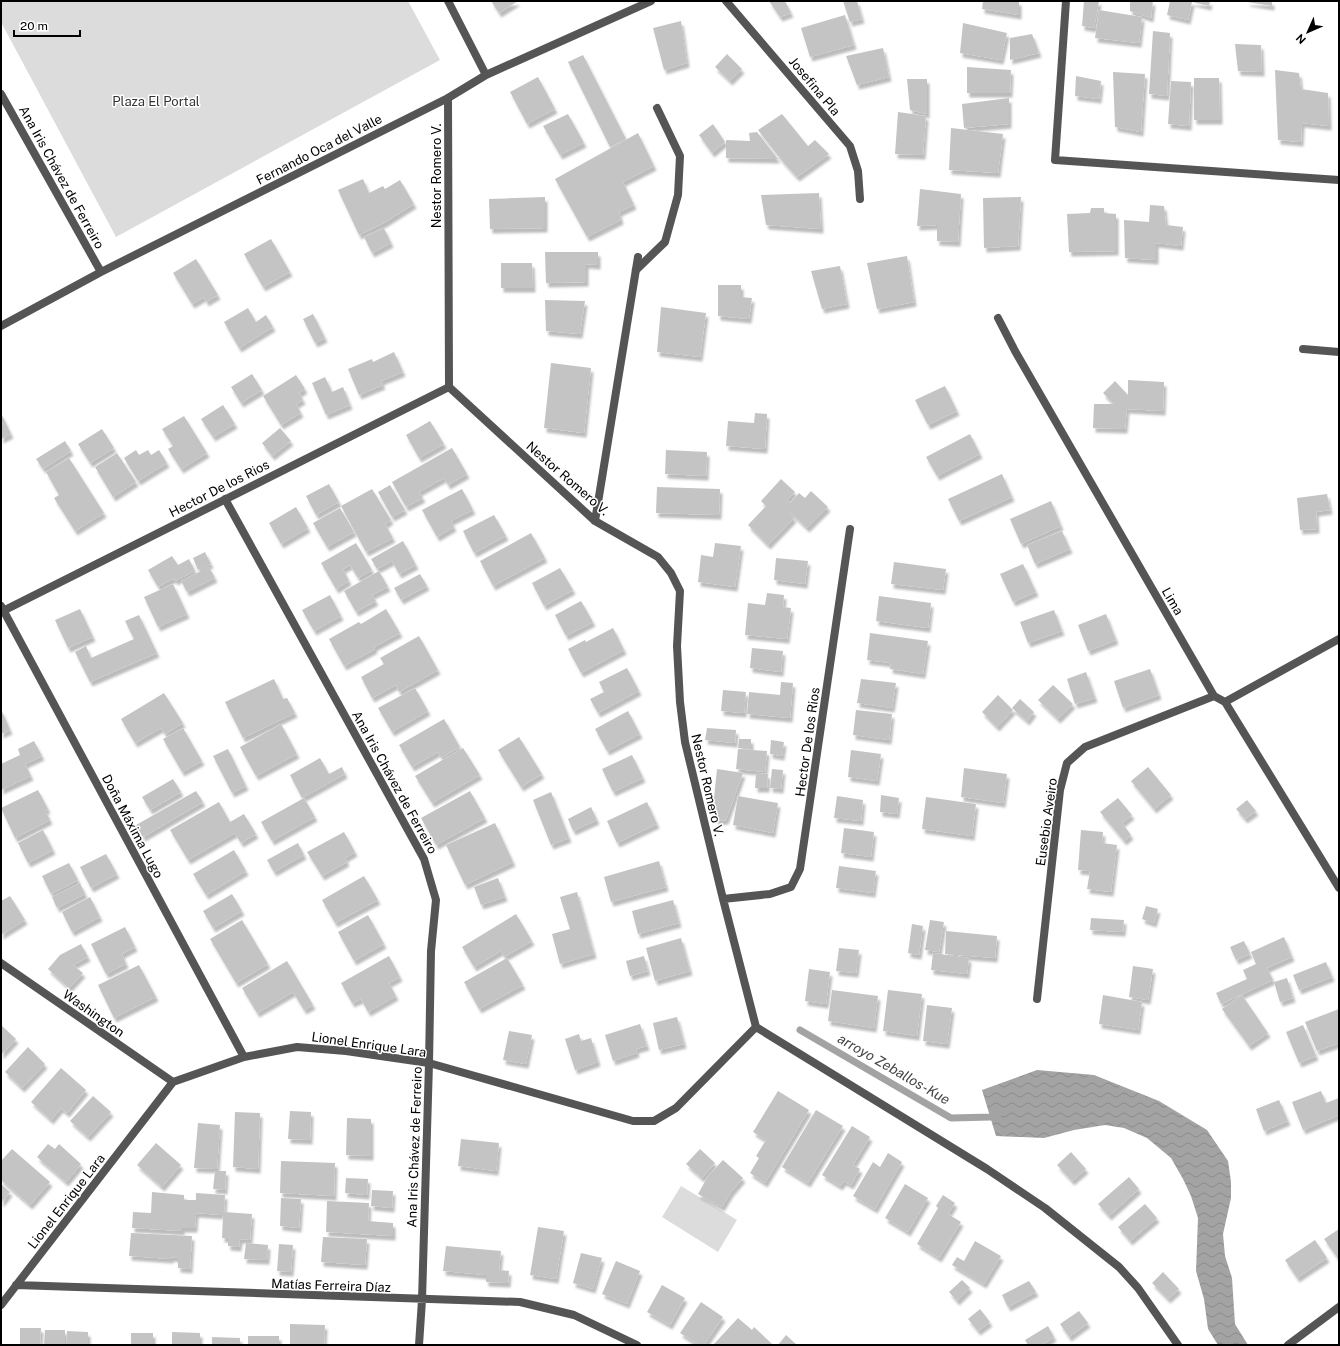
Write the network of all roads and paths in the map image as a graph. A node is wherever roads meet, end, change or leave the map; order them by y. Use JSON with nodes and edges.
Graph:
{"nodes":[{"id":1,"x":448,"y":1,"type":"edge"},
{"id":2,"x":651,"y":1,"type":"edge"},
{"id":3,"x":726,"y":1,"type":"edge"},
{"id":4,"x":1066,"y":1,"type":"edge"},
{"id":5,"x":486,"y":74,"type":"junction"},
{"id":6,"x":1,"y":94,"type":"edge"},
{"id":7,"x":448,"y":98,"type":"junction"},
{"id":8,"x":656,"y":108,"type":"dead end"},
{"id":9,"x":1339,"y":180,"type":"edge"},
{"id":10,"x":860,"y":199,"type":"dead end"},
{"id":11,"x":638,"y":257,"type":"dead end"},
{"id":12,"x":636,"y":270,"type":"junction"},
{"id":13,"x":101,"y":272,"type":"junction"},
{"id":14,"x":998,"y":318,"type":"dead end"},
{"id":15,"x":1,"y":326,"type":"edge"},
{"id":16,"x":1303,"y":348,"type":"dead end"},
{"id":17,"x":1339,"y":352,"type":"edge"},
{"id":18,"x":449,"y":387,"type":"junction"},
{"id":19,"x":225,"y":499,"type":"junction"},
{"id":20,"x":595,"y":521,"type":"junction"},
{"id":21,"x":850,"y":529,"type":"dead end"},
{"id":22,"x":2,"y":610,"type":"edge"},
{"id":23,"x":1339,"y":639,"type":"edge"},
{"id":24,"x":1214,"y":696,"type":"junction"},
{"id":25,"x":1226,"y":702,"type":"junction"},
{"id":26,"x":1339,"y":888,"type":"edge"},
{"id":27,"x":723,"y":899,"type":"junction"},
{"id":28,"x":1,"y":963,"type":"edge"},
{"id":29,"x":1036,"y":999,"type":"dead end"},
{"id":30,"x":756,"y":1027,"type":"junction"},
{"id":31,"x":244,"y":1057,"type":"junction"},
{"id":32,"x":429,"y":1063,"type":"junction"},
{"id":33,"x":173,"y":1082,"type":"junction"},
{"id":34,"x":16,"y":1285,"type":"junction"},
{"id":35,"x":422,"y":1300,"type":"junction"},
{"id":36,"x":1,"y":1305,"type":"edge"},
{"id":37,"x":1339,"y":1307,"type":"edge"},
{"id":38,"x":419,"y":1345,"type":"edge"},
{"id":39,"x":637,"y":1345,"type":"edge"},
{"id":40,"x":1178,"y":1345,"type":"edge"},
{"id":41,"x":1288,"y":1345,"type":"edge"}],
"edges":[{"from":1,"to":5,"type":"street"},
{"from":2,"to":5,"type":"street","name":"Fernando Oca del Valle"},
{"from":3,"to":10,"type":"street","name":"Josefina Pla"},
{"from":4,"to":9,"type":"street"},
{"from":5,"to":7,"type":"street","name":"Fernando Oca del Valle"},
{"from":6,"to":13,"type":"street","name":"Ana Iris Chávez de Ferreiro"},
{"from":7,"to":13,"type":"street","name":"Fernando Oca del Valle"},
{"from":7,"to":18,"type":"street","name":"Nestor Romero V."},
{"from":8,"to":12,"type":"street"},
{"from":11,"to":12,"type":"street"},
{"from":12,"to":20,"type":"street"},
{"from":13,"to":15,"type":"street","name":"Fernando Oca del Valle"},
{"from":14,"to":24,"type":"street","name":"Lima"},
{"from":16,"to":17,"type":"street"},
{"from":18,"to":19,"type":"street","name":"Hector De los Rios"},
{"from":18,"to":20,"type":"street","name":"Nestor Romero V."},
{"from":19,"to":22,"type":"street","name":"Hector De los Rios"},
{"from":19,"to":32,"type":"street","name":"Ana Iris Chávez de Ferreiro"},
{"from":20,"to":27,"type":"street","name":"Nestor Romero V."},
{"from":21,"to":27,"type":"street","name":"Hector De los Rios"},
{"from":22,"to":31,"type":"street","name":"Doña Máxima Lugo"},
{"from":23,"to":25,"type":"street"},
{"from":24,"to":25,"type":"street"},
{"from":24,"to":29,"type":"street","name":"Eusebio Aveiro"},
{"from":25,"to":26,"type":"street"},
{"from":27,"to":30,"type":"street","name":"Nestor Romero V."},
{"from":28,"to":33,"type":"street","name":"Washington"},
{"from":30,"to":32,"type":"street","name":"Lionel Enrique Lara"},
{"from":30,"to":40,"type":"street"},
{"from":31,"to":32,"type":"street","name":"Lionel Enrique Lara"},
{"from":31,"to":33,"type":"street","name":"Lionel Enrique Lara"},
{"from":32,"to":35,"type":"street","name":"Ana Iris Chávez de Ferreiro"},
{"from":33,"to":34,"type":"street","name":"Lionel Enrique Lara"},
{"from":34,"to":35,"type":"street","name":"Matías Ferreira Díaz"},
{"from":34,"to":36,"type":"street","name":"Lionel Enrique Lara"},
{"from":35,"to":38,"type":"street","name":"Ana Iris Chávez de Ferreiro"},
{"from":35,"to":39,"type":"street","name":"Matías Ferreira Díaz"},
{"from":37,"to":41,"type":"street"}]}
